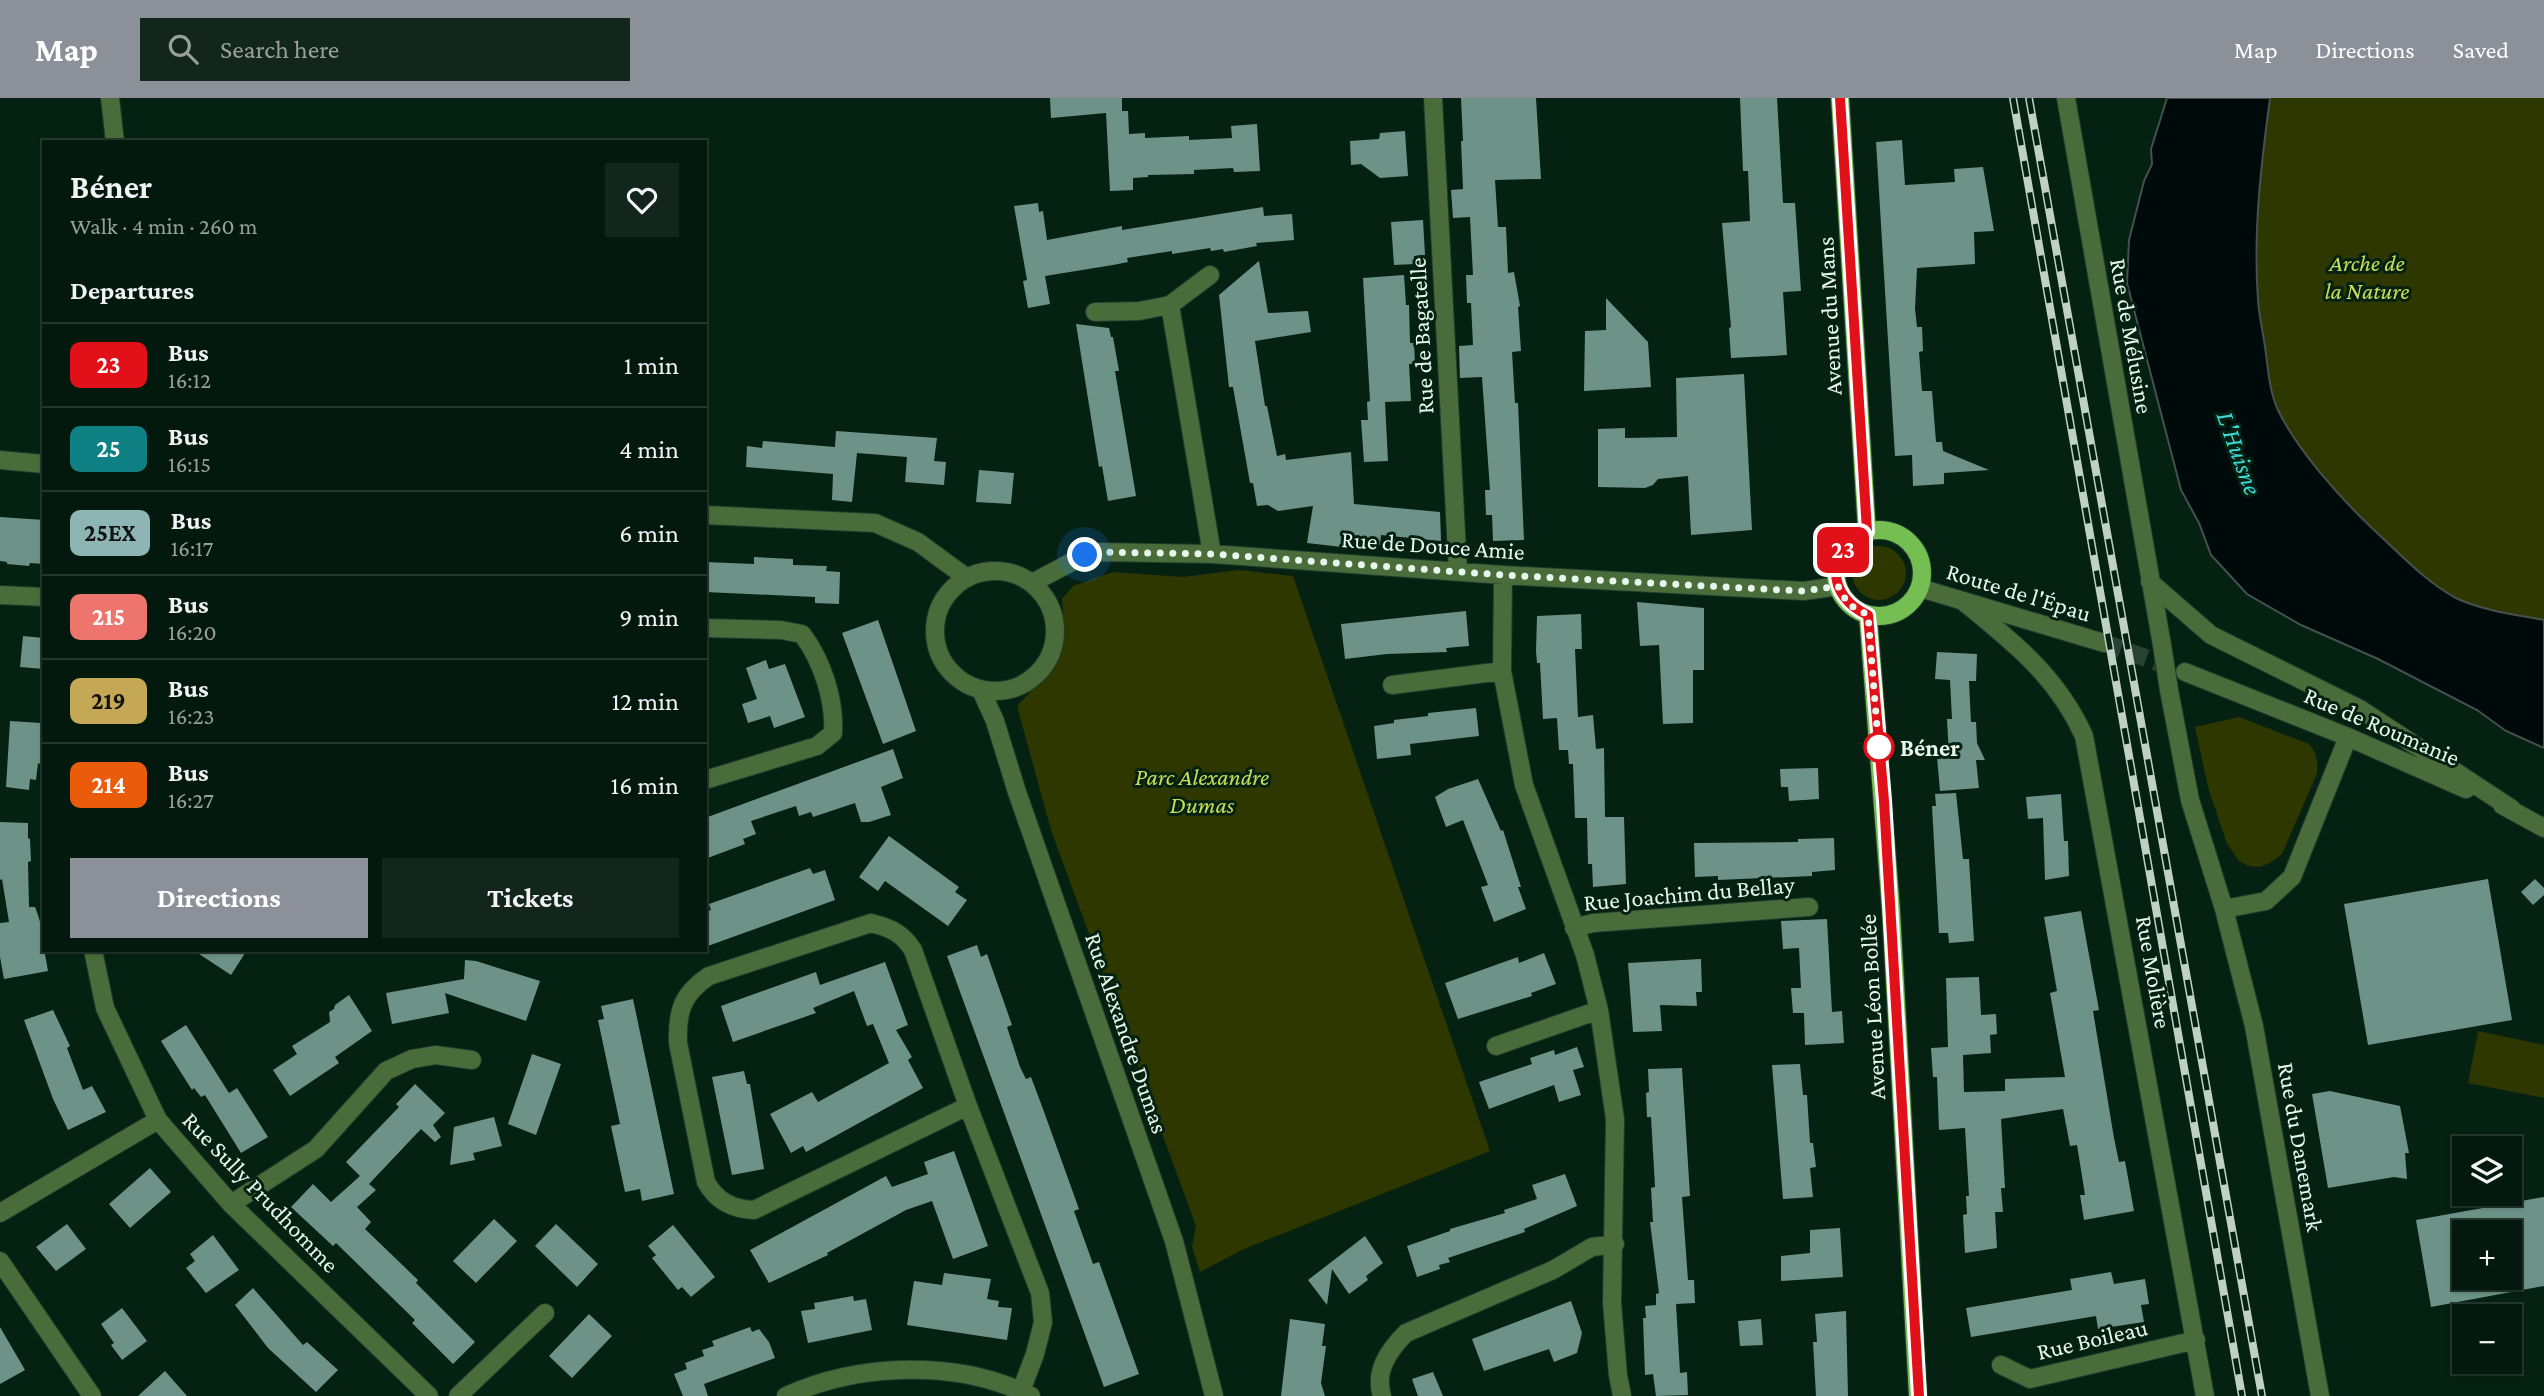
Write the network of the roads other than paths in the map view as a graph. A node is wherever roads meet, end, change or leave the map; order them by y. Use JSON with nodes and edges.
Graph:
{"nodes":[{"id":1,"x":110,"y":98,"type":"edge"},
{"id":2,"x":1433,"y":98,"type":"edge"},
{"id":3,"x":1840,"y":98,"type":"edge"},
{"id":4,"x":2066,"y":98,"type":"edge"},
{"id":5,"x":115,"y":140,"type":"edge"},
{"id":6,"x":1210,"y":275,"type":"dead end"},
{"id":7,"x":1170,"y":304,"type":"junction"},
{"id":8,"x":1095,"y":312,"type":"dead end"},
{"id":9,"x":0,"y":460,"type":"edge"},
{"id":10,"x":42,"y":464,"type":"edge"},
{"id":11,"x":707,"y":515,"type":"edge"},
{"id":12,"x":1867,"y":531,"type":"junction"},
{"id":13,"x":1212,"y":554,"type":"junction"},
{"id":14,"x":1458,"y":571,"type":"junction"},
{"id":15,"x":1503,"y":575,"type":"junction"},
{"id":16,"x":967,"y":578,"type":"junction"},
{"id":17,"x":1032,"y":583,"type":"junction"},
{"id":18,"x":2150,"y":583,"type":"junction"},
{"id":19,"x":1838,"y":586,"type":"junction"},
{"id":20,"x":1920,"y":588,"type":"junction"},
{"id":21,"x":0,"y":595,"type":"edge"},
{"id":22,"x":42,"y":597,"type":"edge"},
{"id":23,"x":1964,"y":602,"type":"junction"},
{"id":24,"x":1868,"y":615,"type":"junction"},
{"id":25,"x":707,"y":628,"type":"edge"},
{"id":26,"x":2104,"y":643,"type":"tunnel mouth"},
{"id":27,"x":1502,"y":671,"type":"junction"},
{"id":28,"x":2191,"y":674,"type":"tunnel mouth"},
{"id":29,"x":1392,"y":685,"type":"dead end"},
{"id":30,"x":981,"y":690,"type":"junction"},
{"id":31,"x":2348,"y":737,"type":"junction"},
{"id":32,"x":707,"y":779,"type":"edge"},
{"id":33,"x":2512,"y":809,"type":"junction"},
{"id":34,"x":2544,"y":828,"type":"edge"},
{"id":35,"x":1809,"y":906,"type":"dead end"},
{"id":36,"x":2224,"y":909,"type":"junction"},
{"id":37,"x":1574,"y":928,"type":"junction"},
{"id":38,"x":93,"y":952,"type":"edge"},
{"id":39,"x":1598,"y":1010,"type":"junction"},
{"id":40,"x":1496,"y":1046,"type":"dead end"},
{"id":41,"x":472,"y":1060,"type":"dead end"},
{"id":42,"x":968,"y":1106,"type":"junction"},
{"id":43,"x":158,"y":1120,"type":"junction"},
{"id":44,"x":232,"y":1204,"type":"junction"},
{"id":45,"x":0,"y":1213,"type":"edge"},
{"id":46,"x":1615,"y":1244,"type":"junction"},
{"id":47,"x":0,"y":1261,"type":"edge"},
{"id":48,"x":545,"y":1313,"type":"dead end"},
{"id":49,"x":2196,"y":1340,"type":"junction"},
{"id":50,"x":2001,"y":1365,"type":"dead end"},
{"id":51,"x":1026,"y":1394,"type":"edge"},
{"id":52,"x":92,"y":1396,"type":"edge"},
{"id":53,"x":429,"y":1396,"type":"edge"},
{"id":54,"x":458,"y":1396,"type":"edge"},
{"id":55,"x":786,"y":1396,"type":"edge"},
{"id":56,"x":1214,"y":1396,"type":"edge"},
{"id":57,"x":1382,"y":1396,"type":"edge"},
{"id":58,"x":1622,"y":1396,"type":"edge"},
{"id":59,"x":1919,"y":1396,"type":"edge"},
{"id":60,"x":2205,"y":1396,"type":"edge"},
{"id":61,"x":2320,"y":1396,"type":"edge"}],
"edges":[{"from":1,"to":5,"type":"street"},
{"from":2,"to":14,"type":"street","name":"Rue de Bagatelle"},
{"from":3,"to":12,"type":"main road","name":"Avenue du Mans"},
{"from":4,"to":18,"type":"street","name":"Rue de Mélusine"},
{"from":6,"to":7,"type":"street"},
{"from":7,"to":8,"type":"street"},
{"from":7,"to":13,"type":"street"},
{"from":9,"to":10,"type":"street"},
{"from":11,"to":16,"type":"street"},
{"from":12,"to":19,"type":"main road"},
{"from":12,"to":20,"type":"main road"},
{"from":13,"to":14,"type":"street","name":"Rue de Douce Amie"},
{"from":13,"to":17,"type":"street","name":"Rue de Douce Amie"},
{"from":14,"to":15,"type":"street","name":"Rue de Douce Amie"},
{"from":15,"to":19,"type":"street","name":"Rue de Douce Amie"},
{"from":15,"to":27,"type":"street","name":"Rue Joachim du Bellay"},
{"from":16,"to":17,"type":"street"},
{"from":16,"to":30,"type":"street"},
{"from":17,"to":30,"type":"street"},
{"from":18,"to":33,"type":"street"},
{"from":18,"to":36,"type":"street","name":"Rue du Danemark","bridge":true},
{"from":19,"to":24,"type":"main road"},
{"from":20,"to":23,"type":"street","name":"Route de l'Épau"},
{"from":20,"to":24,"type":"main road"},
{"from":21,"to":22,"type":"street"},
{"from":23,"to":26,"type":"street","name":"Route de l'Épau"},
{"from":23,"to":49,"type":"street","name":"Rue Molière"},
{"from":24,"to":59,"type":"main road","name":"Avenue Léon Bollée"},
{"from":25,"to":32,"type":"street"},
{"from":27,"to":29,"type":"street"},
{"from":27,"to":37,"type":"street","name":"Rue Joachim du Bellay"},
{"from":28,"to":31,"type":"street","name":"Rue de Roumanie"},
{"from":30,"to":56,"type":"street","name":"Rue Alexandre Dumas"},
{"from":31,"to":33,"type":"street","name":"Rue de Roumanie"},
{"from":31,"to":36,"type":"street"},
{"from":33,"to":34,"type":"street","name":"Rue de Roumanie"},
{"from":35,"to":37,"type":"street","name":"Rue Joachim du Bellay"},
{"from":36,"to":61,"type":"street","name":"Rue du Danemark"},
{"from":37,"to":39,"type":"street","name":"Rue Joachim du Bellay"},
{"from":38,"to":43,"type":"street","name":"Rue Sully Prudhomme"},
{"from":39,"to":40,"type":"street"},
{"from":39,"to":46,"type":"street","name":"Rue Joachim du Bellay"},
{"from":41,"to":44,"type":"street"},
{"from":42,"to":42,"type":"street"},
{"from":42,"to":51,"type":"street"},
{"from":43,"to":44,"type":"street","name":"Rue Sully Prudhomme"},
{"from":43,"to":45,"type":"street"},
{"from":44,"to":53,"type":"street","name":"Rue Sully Prudhomme"},
{"from":46,"to":57,"type":"street"},
{"from":46,"to":58,"type":"street","name":"Rue Joachim du Bellay"},
{"from":47,"to":52,"type":"street"},
{"from":48,"to":54,"type":"street"},
{"from":49,"to":50,"type":"street","name":"Rue Boileau"},
{"from":49,"to":60,"type":"street","name":"Rue Molière"},
{"from":51,"to":55,"type":"street"}]}
